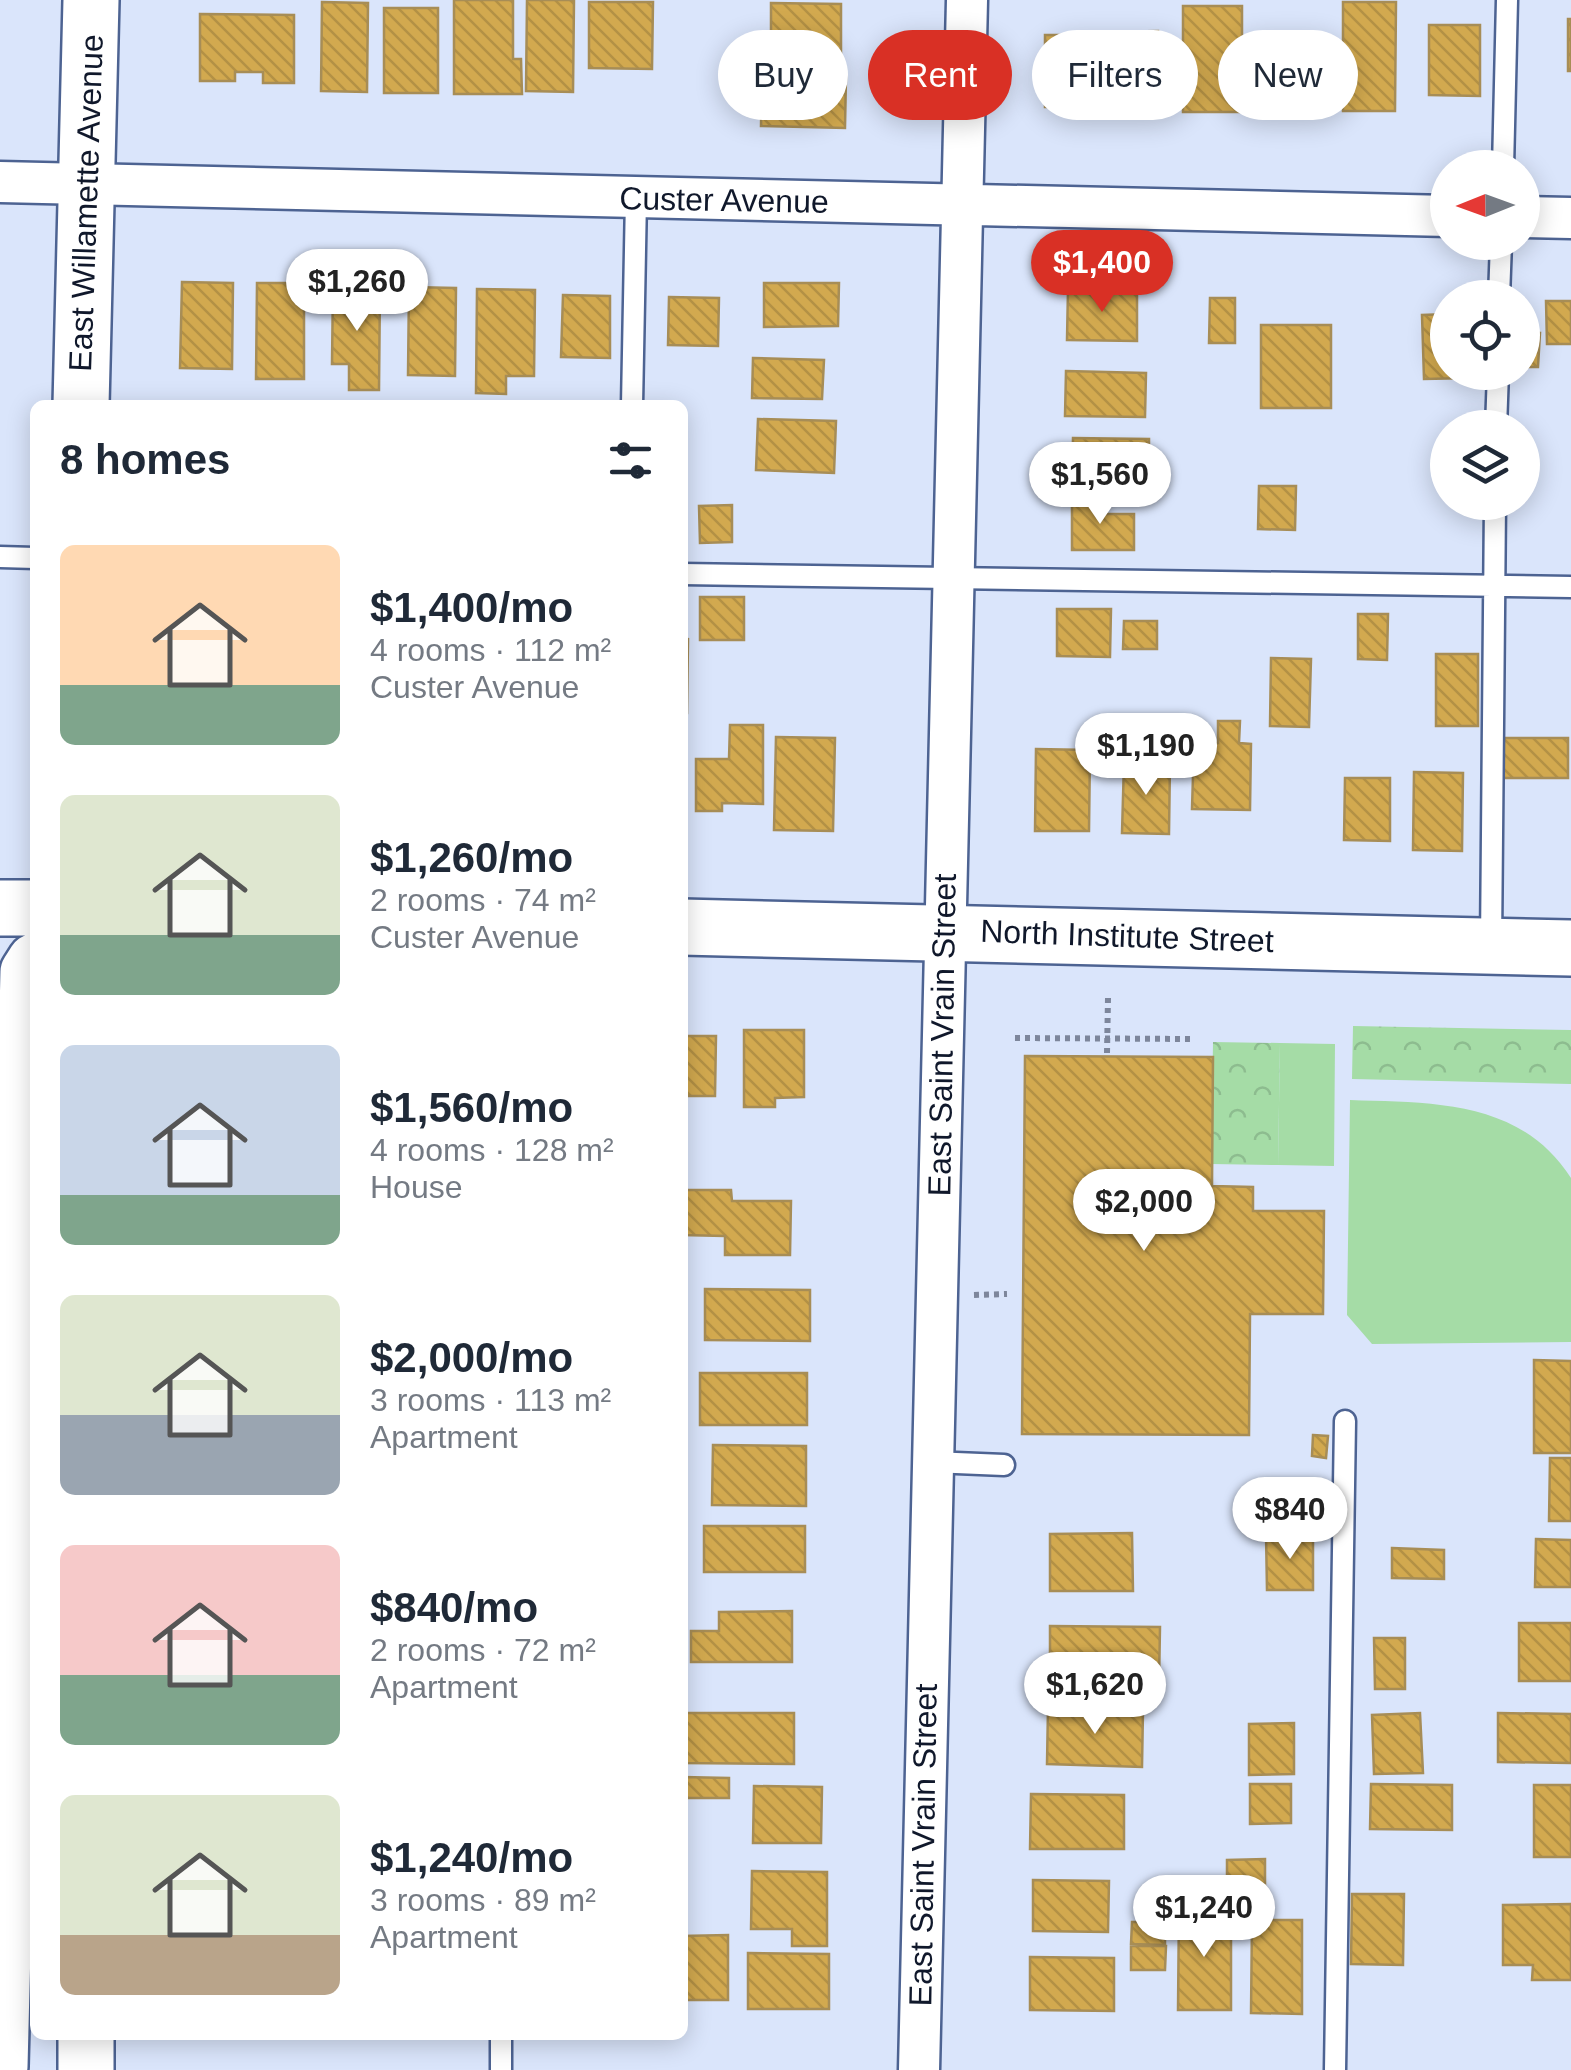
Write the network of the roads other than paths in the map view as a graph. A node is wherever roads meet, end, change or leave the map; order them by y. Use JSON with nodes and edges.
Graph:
{"nodes":[{"id":1,"x":91,"y":0,"type":"edge"},
{"id":2,"x":967,"y":0,"type":"edge"},
{"id":3,"x":1508,"y":0,"type":"edge"},
{"id":4,"x":1503,"y":150,"type":"edge"},
{"id":5,"x":0,"y":182,"type":"edge"},
{"id":6,"x":87,"y":185,"type":"junction"},
{"id":7,"x":636,"y":198,"type":"junction"},
{"id":8,"x":963,"y":206,"type":"junction"},
{"id":9,"x":1430,"y":216,"type":"edge"},
{"id":10,"x":1540,"y":217,"type":"edge"},
{"id":11,"x":1571,"y":218,"type":"edge"},
{"id":12,"x":80,"y":400,"type":"edge"},
{"id":13,"x":632,"y":400,"type":"edge"},
{"id":14,"x":1495,"y":520,"type":"edge"},
{"id":15,"x":0,"y":557,"type":"edge"},
{"id":16,"x":30,"y":558,"type":"edge"},
{"id":17,"x":688,"y":574,"type":"edge"},
{"id":18,"x":953,"y":581,"type":"junction"},
{"id":19,"x":1493,"y":586,"type":"junction"},
{"id":20,"x":1571,"y":587,"type":"edge"},
{"id":21,"x":0,"y":908,"type":"edge"},
{"id":22,"x":30,"y":908,"type":"edge"},
{"id":23,"x":688,"y":928,"type":"edge"},
{"id":24,"x":944,"y":931,"type":"junction"},
{"id":25,"x":1491,"y":946,"type":"junction"},
{"id":26,"x":1571,"y":948,"type":"edge"},
{"id":27,"x":30,"y":969,"type":"edge"},
{"id":28,"x":1345,"y":1421,"type":"dead end"},
{"id":29,"x":932,"y":1462,"type":"junction"},
{"id":30,"x":1004,"y":1465,"type":"dead end"},
{"id":31,"x":24,"y":1515,"type":"edge"},
{"id":32,"x":86,"y":2040,"type":"edge"},
{"id":33,"x":501,"y":2040,"type":"edge"},
{"id":34,"x":0,"y":2066,"type":"edge"},
{"id":35,"x":86,"y":2070,"type":"edge"},
{"id":36,"x":500,"y":2070,"type":"edge"},
{"id":37,"x":918,"y":2070,"type":"edge"},
{"id":38,"x":1336,"y":2070,"type":"edge"}],
"edges":[{"from":1,"to":6,"type":"street","name":"East Willamette Avenue"},
{"from":2,"to":8,"type":"street","name":"East Saint Vrain Street"},
{"from":3,"to":4,"type":"lane"},
{"from":5,"to":6,"type":"street","name":"Custer Avenue"},
{"from":6,"to":7,"type":"street","name":"Custer Avenue"},
{"from":6,"to":12,"type":"street","name":"East Willamette Avenue"},
{"from":7,"to":8,"type":"street","name":"Custer Avenue"},
{"from":7,"to":13,"type":"lane"},
{"from":8,"to":9,"type":"street","name":"Custer Avenue"},
{"from":8,"to":18,"type":"street","name":"East Saint Vrain Street"},
{"from":10,"to":11,"type":"street"},
{"from":14,"to":19,"type":"lane"},
{"from":15,"to":16,"type":"lane"},
{"from":17,"to":18,"type":"lane"},
{"from":18,"to":19,"type":"lane"},
{"from":18,"to":24,"type":"street","name":"East Saint Vrain Street"},
{"from":19,"to":20,"type":"lane"},
{"from":19,"to":25,"type":"lane"},
{"from":21,"to":22,"type":"street"},
{"from":23,"to":24,"type":"street","name":"North Institute Street"},
{"from":24,"to":25,"type":"street","name":"North Institute Street"},
{"from":24,"to":29,"type":"street","name":"East Saint Vrain Street"},
{"from":25,"to":26,"type":"street","name":"North Institute Street"},
{"from":27,"to":31,"type":"street"},
{"from":28,"to":38,"type":"lane"},
{"from":29,"to":30,"type":"lane"},
{"from":29,"to":37,"type":"street","name":"East Saint Vrain Street"},
{"from":31,"to":34,"type":"street"},
{"from":32,"to":35,"type":"street"},
{"from":33,"to":36,"type":"lane"}]}
